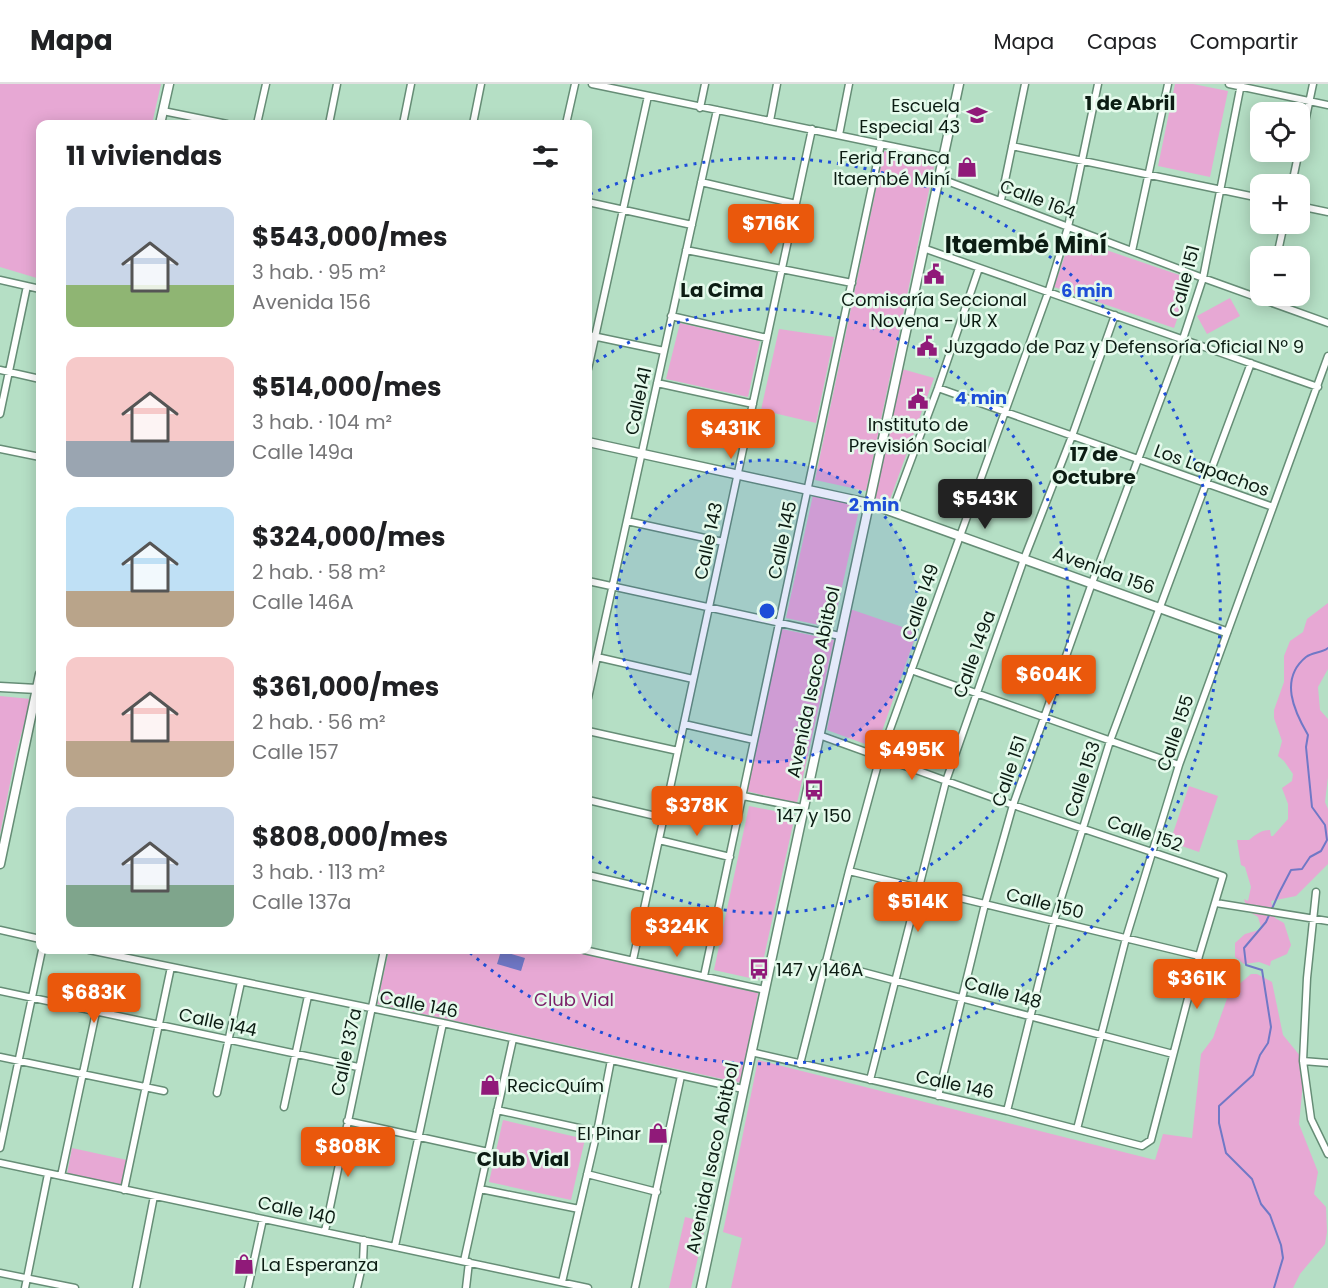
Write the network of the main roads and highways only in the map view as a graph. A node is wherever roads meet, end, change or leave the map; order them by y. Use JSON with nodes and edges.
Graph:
{"nodes":[{"id":1,"x":169,"y":84,"type":"edge"},
{"id":2,"x":959,"y":84,"type":"edge"},
{"id":3,"x":161,"y":120,"type":"edge"},
{"id":4,"x":592,"y":443,"type":"edge"},
{"id":5,"x":868,"y":503,"type":"junction"},
{"id":6,"x":1226,"y":632,"type":"road end"},
{"id":7,"x":0,"y":687,"type":"edge"},
{"id":8,"x":36,"y":689,"type":"edge"},
{"id":9,"x":36,"y":694,"type":"edge"},
{"id":10,"x":0,"y":864,"type":"edge"},
{"id":11,"x":701,"y":1288,"type":"edge"}],
"edges":[{"from":1,"to":3,"type":"main road"},
{"from":2,"to":5,"type":"main road","name":"Avenida Isaco Abitbol"},
{"from":4,"to":5,"type":"main road","name":"Avenida 156"},
{"from":5,"to":6,"type":"main road","name":"Avenida 156"},
{"from":5,"to":11,"type":"main road","name":"Avenida Isaco Abitbol"},
{"from":7,"to":8,"type":"main road"},
{"from":9,"to":10,"type":"main road"}]}
